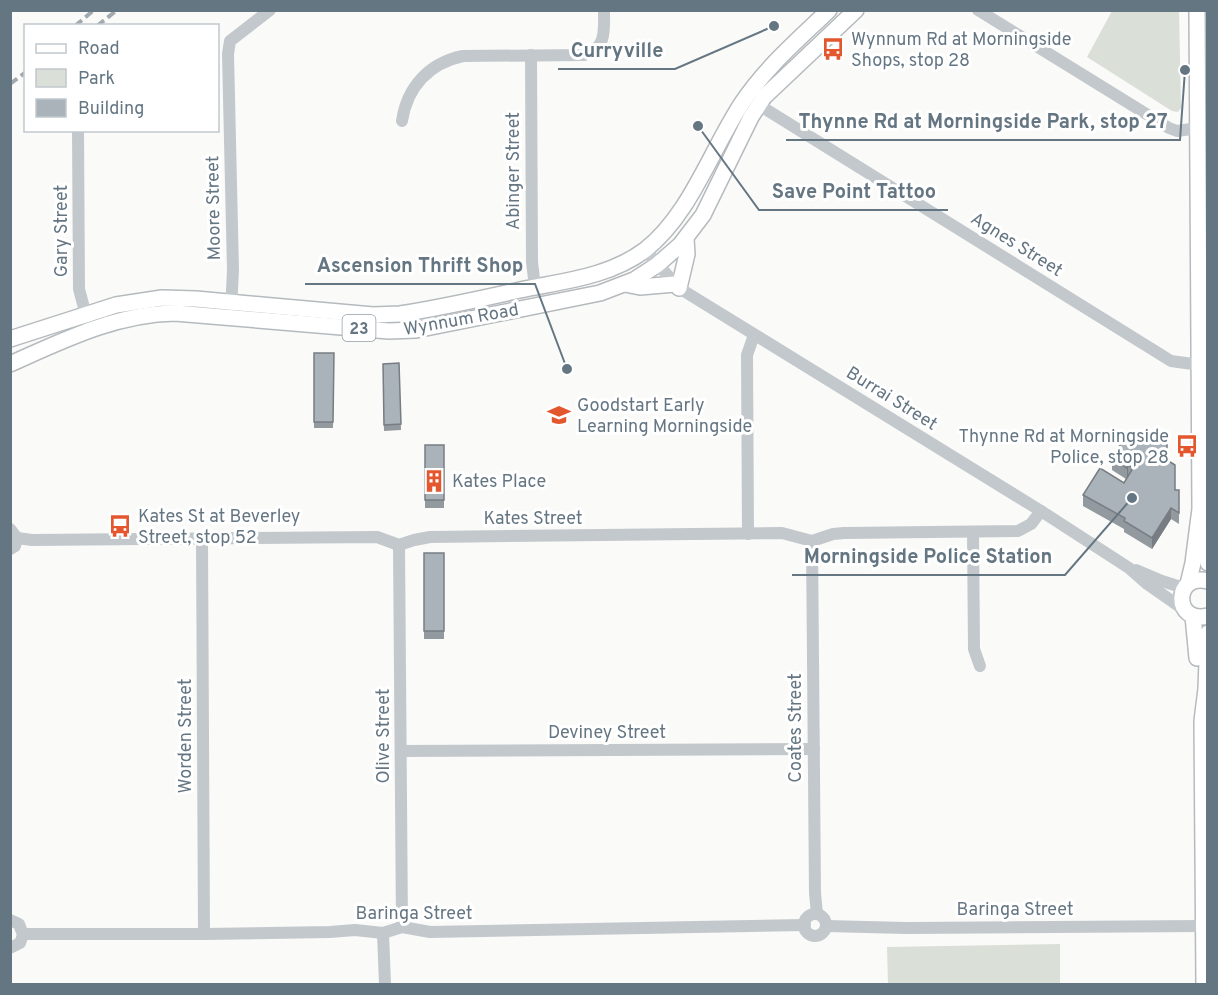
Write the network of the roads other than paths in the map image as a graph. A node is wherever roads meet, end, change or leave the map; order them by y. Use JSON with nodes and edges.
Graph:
{"nodes":[{"id":1,"x":270,"y":10,"type":"edge"},
{"id":2,"x":604,"y":10,"type":"edge"},
{"id":3,"x":829,"y":10,"type":"edge"},
{"id":4,"x":978,"y":10,"type":"edge"},
{"id":5,"x":1197,"y":10,"type":"edge"},
{"id":6,"x":852,"y":14,"type":"edge"},
{"id":7,"x":531,"y":55,"type":"junction"},
{"id":8,"x":779,"y":57,"type":"junction"},
{"id":9,"x":759,"y":105,"type":"junction"},
{"id":10,"x":402,"y":121,"type":"dead end"},
{"id":11,"x":1198,"y":128,"type":"junction"},
{"id":12,"x":78,"y":132,"type":"edge"},
{"id":13,"x":686,"y":238,"type":"junction"},
{"id":14,"x":1204,"y":238,"type":"edge"},
{"id":15,"x":645,"y":250,"type":"junction"},
{"id":16,"x":657,"y":265,"type":"junction"},
{"id":17,"x":624,"y":284,"type":"junction"},
{"id":18,"x":677,"y":286,"type":"junction"},
{"id":19,"x":536,"y":287,"type":"junction"},
{"id":20,"x":232,"y":301,"type":"junction"},
{"id":21,"x":231,"y":317,"type":"junction"},
{"id":22,"x":88,"y":322,"type":"junction"},
{"id":23,"x":754,"y":335,"type":"junction"},
{"id":24,"x":10,"y":339,"type":"edge"},
{"id":25,"x":10,"y":364,"type":"edge"},
{"id":26,"x":1200,"y":365,"type":"junction"},
{"id":27,"x":1204,"y":413,"type":"edge"},
{"id":28,"x":1200,"y":509,"type":"junction"},
{"id":29,"x":1041,"y":511,"type":"junction"},
{"id":30,"x":973,"y":532,"type":"junction"},
{"id":31,"x":748,"y":534,"type":"junction"},
{"id":32,"x":202,"y":538,"type":"junction"},
{"id":33,"x":12,"y":539,"type":"edge"},
{"id":34,"x":812,"y":541,"type":"junction"},
{"id":35,"x":399,"y":545,"type":"junction"},
{"id":36,"x":1208,"y":563,"type":"edge"},
{"id":37,"x":1129,"y":568,"type":"junction"},
{"id":38,"x":1208,"y":581,"type":"edge"},
{"id":39,"x":1186,"y":586,"type":"junction"},
{"id":40,"x":1196,"y":615,"type":"edge"},
{"id":41,"x":1208,"y":633,"type":"edge"},
{"id":42,"x":980,"y":666,"type":"dead end"},
{"id":43,"x":1202,"y":721,"type":"junction"},
{"id":44,"x":814,"y":749,"type":"junction"},
{"id":45,"x":401,"y":752,"type":"junction"},
{"id":46,"x":1205,"y":779,"type":"edge"},
{"id":47,"x":817,"y":914,"type":"junction"},
{"id":48,"x":10,"y":920,"type":"edge"},
{"id":49,"x":805,"y":925,"type":"junction"},
{"id":50,"x":826,"y":926,"type":"junction"},
{"id":51,"x":1203,"y":926,"type":"junction"},
{"id":52,"x":402,"y":927,"type":"junction"},
{"id":53,"x":383,"y":933,"type":"junction"},
{"id":54,"x":23,"y":934,"type":"junction"},
{"id":55,"x":204,"y":934,"type":"junction"},
{"id":56,"x":10,"y":948,"type":"edge"},
{"id":57,"x":1206,"y":959,"type":"edge"},
{"id":58,"x":385,"y":984,"type":"edge"},
{"id":59,"x":1204,"y":984,"type":"edge"}],
"edges":[{"from":1,"to":20,"type":"street","name":"Moore Street"},
{"from":2,"to":7,"type":"street"},
{"from":3,"to":8,"type":"main road","name":"Wynnum Road","number":"23"},
{"from":4,"to":11,"type":"street"},
{"from":5,"to":11,"type":"main road"},
{"from":6,"to":8,"type":"main road"},
{"from":6,"to":9,"type":"main road","name":"Wynnum Road","number":"23"},
{"from":7,"to":10,"type":"street"},
{"from":7,"to":19,"type":"street","name":"Abinger Street"},
{"from":8,"to":15,"type":"main road","name":"Wynnum Road","number":"23"},
{"from":9,"to":13,"type":"main road","name":"Wynnum Road","number":"23"},
{"from":9,"to":26,"type":"street","name":"Agnes Street"},
{"from":11,"to":14,"type":"main road"},
{"from":12,"to":22,"type":"street","name":"Gary Street"},
{"from":13,"to":16,"type":"main road","name":"Wynnum Road","number":"23"},
{"from":13,"to":18,"type":"main road"},
{"from":14,"to":26,"type":"main road"},
{"from":15,"to":16,"type":"street","name":"Burrai Street"},
{"from":15,"to":19,"type":"main road","name":"Wynnum Road","number":"23"},
{"from":16,"to":17,"type":"main road","name":"Wynnum Road","number":"23"},
{"from":16,"to":18,"type":"street","name":"Burrai Street"},
{"from":17,"to":18,"type":"main road"},
{"from":17,"to":21,"type":"main road","name":"Wynnum Road","number":"23"},
{"from":18,"to":23,"type":"street","name":"Burrai Street"},
{"from":19,"to":20,"type":"main road","name":"Wynnum Road","number":"23"},
{"from":20,"to":21,"type":"street","name":"Moore Street"},
{"from":20,"to":22,"type":"main road","name":"Wynnum Road","number":"23"},
{"from":21,"to":22,"type":"main road","name":"Wynnum Road","number":"23"},
{"from":22,"to":24,"type":"main road","name":"Wynnum Road","number":"23"},
{"from":22,"to":25,"type":"main road","name":"Wynnum Road","number":"23"},
{"from":23,"to":29,"type":"street","name":"Burrai Street"},
{"from":23,"to":31,"type":"street"},
{"from":26,"to":27,"type":"main road"},
{"from":27,"to":28,"type":"main road"},
{"from":28,"to":36,"type":"main road"},
{"from":28,"to":39,"type":"main road"},
{"from":29,"to":30,"type":"street","name":"Kates Street"},
{"from":29,"to":37,"type":"street","name":"Burrai Street"},
{"from":30,"to":34,"type":"street","name":"Kates Street"},
{"from":30,"to":42,"type":"street"},
{"from":31,"to":34,"type":"street","name":"Kates Street"},
{"from":31,"to":35,"type":"street","name":"Kates Street"},
{"from":32,"to":33,"type":"street"},
{"from":32,"to":35,"type":"street"},
{"from":32,"to":55,"type":"street","name":"Worden Street"},
{"from":34,"to":44,"type":"street","name":"Coates Street"},
{"from":35,"to":45,"type":"street","name":"Olive Street"},
{"from":37,"to":39,"type":"street","name":"Burrai Street"},
{"from":37,"to":40,"type":"street","name":"Burrai Street"},
{"from":38,"to":39,"type":"main road"},
{"from":39,"to":40,"type":"main road"},
{"from":40,"to":43,"type":"main road"},
{"from":41,"to":43,"type":"main road"},
{"from":43,"to":46,"type":"main road"},
{"from":44,"to":45,"type":"street","name":"Deviney Street"},
{"from":44,"to":47,"type":"street","name":"Coates Street"},
{"from":45,"to":52,"type":"street","name":"Olive Street"},
{"from":46,"to":51,"type":"main road"},
{"from":47,"to":49,"type":"street"},
{"from":47,"to":50,"type":"street"},
{"from":48,"to":54,"type":"street"},
{"from":49,"to":50,"type":"street"},
{"from":49,"to":52,"type":"street","name":"Baringa Street"},
{"from":50,"to":51,"type":"street","name":"Baringa Street"},
{"from":51,"to":57,"type":"main road"},
{"from":52,"to":53,"type":"street","name":"Baringa Street"},
{"from":53,"to":55,"type":"street","name":"Baringa Street"},
{"from":53,"to":58,"type":"street"},
{"from":54,"to":55,"type":"street","name":"Baringa Street"},
{"from":54,"to":56,"type":"street"},
{"from":57,"to":59,"type":"main road"}]}
